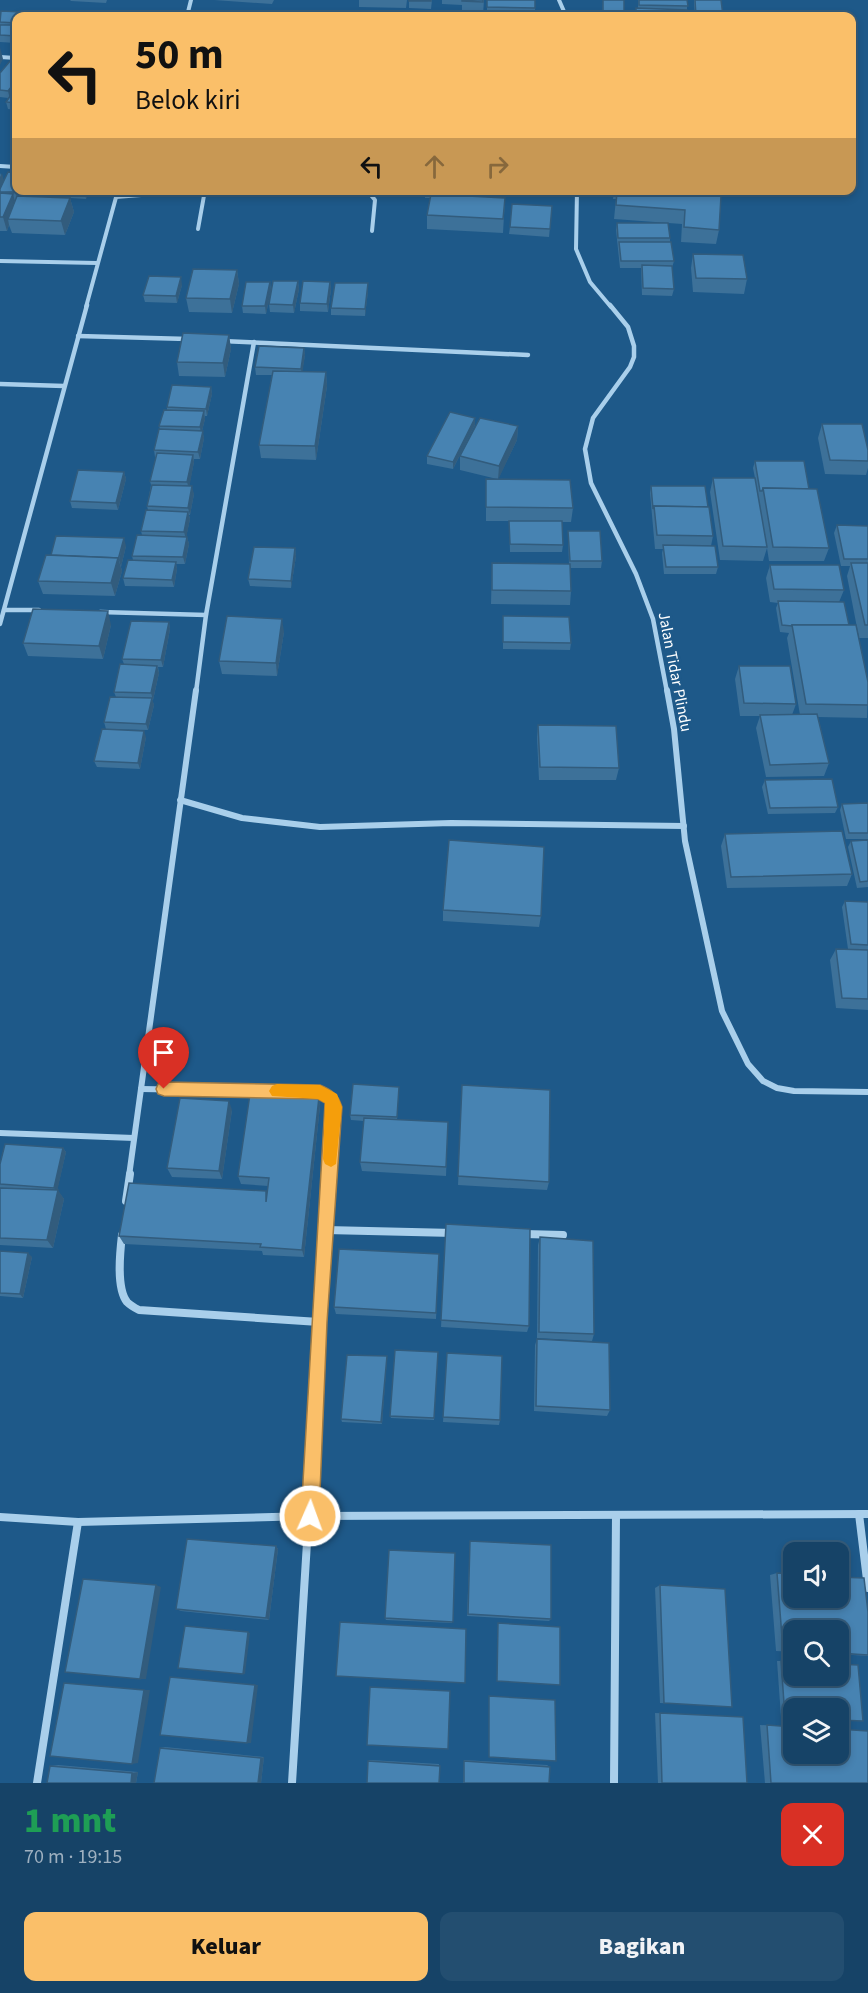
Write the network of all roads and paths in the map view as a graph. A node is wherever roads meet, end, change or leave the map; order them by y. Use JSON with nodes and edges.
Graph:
{"nodes":[{"id":1,"x":141,"y":195,"type":"edge"},
{"id":2,"x":204,"y":195,"type":"edge"},
{"id":3,"x":371,"y":195,"type":"edge"},
{"id":4,"x":577,"y":195,"type":"edge"},
{"id":5,"x":116,"y":197,"type":"joint"},
{"id":6,"x":198,"y":229,"type":"dead end"},
{"id":7,"x":372,"y":231,"type":"dead end"},
{"id":8,"x":0,"y":261,"type":"edge"},
{"id":9,"x":97,"y":263,"type":"junction"},
{"id":10,"x":78,"y":336,"type":"junction"},
{"id":11,"x":194,"y":340,"type":"edge"},
{"id":12,"x":218,"y":340,"type":"edge"},
{"id":13,"x":254,"y":342,"type":"junction"},
{"id":14,"x":528,"y":354,"type":"dead end"},
{"id":15,"x":0,"y":384,"type":"edge"},
{"id":16,"x":64,"y":386,"type":"junction"},
{"id":17,"x":4,"y":610,"type":"junction"},
{"id":18,"x":51,"y":611,"type":"edge"},
{"id":19,"x":87,"y":612,"type":"edge"},
{"id":20,"x":206,"y":615,"type":"junction"},
{"id":21,"x":0,"y":624,"type":"edge"},
{"id":22,"x":180,"y":800,"type":"junction"},
{"id":23,"x":684,"y":826,"type":"junction"},
{"id":24,"x":141,"y":1089,"type":"junction"},
{"id":25,"x":868,"y":1092,"type":"edge"},
{"id":26,"x":0,"y":1133,"type":"edge"},
{"id":27,"x":134,"y":1137,"type":"junction"},
{"id":28,"x":124,"y":1213,"type":"edge"},
{"id":29,"x":123,"y":1222,"type":"edge"},
{"id":30,"x":326,"y":1230,"type":"junction"},
{"id":31,"x":468,"y":1233,"type":"edge"},
{"id":32,"x":516,"y":1234,"type":"edge"},
{"id":33,"x":563,"y":1235,"type":"dead end"},
{"id":34,"x":319,"y":1322,"type":"junction"},
{"id":35,"x":863,"y":1514,"type":"edge"},
{"id":36,"x":616,"y":1515,"type":"junction"},
{"id":37,"x":310,"y":1516,"type":"junction"},
{"id":38,"x":0,"y":1517,"type":"edge"},
{"id":39,"x":78,"y":1522,"type":"junction"},
{"id":40,"x":868,"y":1588,"type":"edge"},
{"id":41,"x":37,"y":1783,"type":"edge"},
{"id":42,"x":292,"y":1783,"type":"edge"},
{"id":43,"x":614,"y":1783,"type":"edge"}],
"edges":[{"from":1,"to":5,"type":"street"},
{"from":2,"to":6,"type":"street"},
{"from":3,"to":7,"type":"street"},
{"from":4,"to":23,"type":"street","name":"Jalan Tidar Plindu"},
{"from":5,"to":9,"type":"street"},
{"from":8,"to":9,"type":"street"},
{"from":9,"to":10,"type":"street"},
{"from":10,"to":11,"type":"street"},
{"from":10,"to":16,"type":"street"},
{"from":12,"to":13,"type":"street"},
{"from":13,"to":14,"type":"street"},
{"from":13,"to":20,"type":"street"},
{"from":15,"to":16,"type":"street"},
{"from":16,"to":17,"type":"street"},
{"from":17,"to":18,"type":"street"},
{"from":17,"to":21,"type":"street"},
{"from":19,"to":20,"type":"street"},
{"from":20,"to":22,"type":"street"},
{"from":22,"to":23,"type":"street"},
{"from":22,"to":24,"type":"street"},
{"from":23,"to":25,"type":"street","name":"Jalan Tidar Plindu"},
{"from":24,"to":27,"type":"street"},
{"from":24,"to":30,"type":"street"},
{"from":26,"to":27,"type":"street"},
{"from":27,"to":28,"type":"street"},
{"from":29,"to":34,"type":"street"},
{"from":30,"to":31,"type":"street"},
{"from":30,"to":34,"type":"street"},
{"from":32,"to":33,"type":"street"},
{"from":34,"to":37,"type":"street"},
{"from":35,"to":36,"type":"street"},
{"from":35,"to":40,"type":"street"},
{"from":36,"to":37,"type":"street"},
{"from":36,"to":43,"type":"street"},
{"from":37,"to":39,"type":"street"},
{"from":37,"to":42,"type":"street"},
{"from":38,"to":39,"type":"street"},
{"from":39,"to":41,"type":"street"}]}
